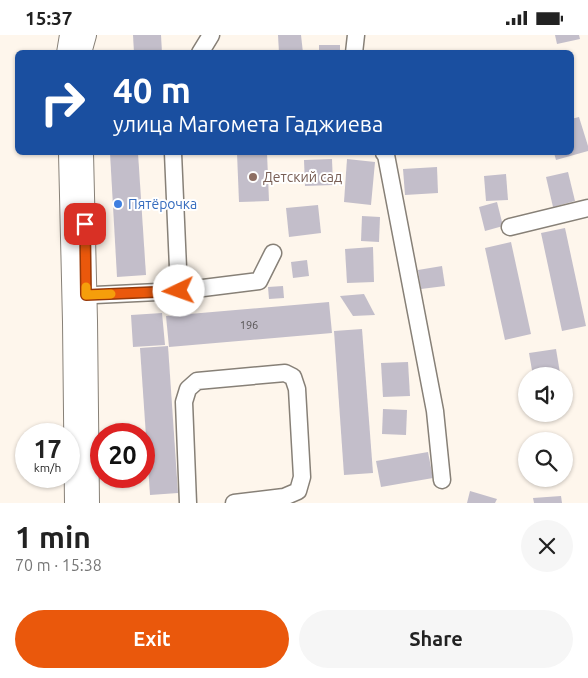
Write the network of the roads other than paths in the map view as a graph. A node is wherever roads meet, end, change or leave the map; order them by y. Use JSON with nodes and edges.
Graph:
{"nodes":[{"id":1,"x":70,"y":35,"type":"edge"},
{"id":2,"x":86,"y":35,"type":"edge"},
{"id":3,"x":211,"y":35,"type":"edge"},
{"id":4,"x":356,"y":35,"type":"edge"},
{"id":5,"x":68,"y":50,"type":"edge"},
{"id":6,"x":83,"y":50,"type":"edge"},
{"id":7,"x":202,"y":50,"type":"edge"},
{"id":8,"x":354,"y":50,"type":"edge"},
{"id":9,"x":69,"y":155,"type":"edge"},
{"id":10,"x":84,"y":155,"type":"edge"},
{"id":11,"x":173,"y":155,"type":"edge"},
{"id":12,"x":386,"y":155,"type":"edge"},
{"id":13,"x":588,"y":208,"type":"edge"},
{"id":14,"x":510,"y":227,"type":"dead end"},
{"id":15,"x":273,"y":253,"type":"dead end"},
{"id":16,"x":179,"y":291,"type":"junction"},
{"id":17,"x":79,"y":296,"type":"junction"},
{"id":18,"x":442,"y":480,"type":"dead end"},
{"id":19,"x":75,"y":503,"type":"edge"},
{"id":20,"x":89,"y":503,"type":"edge"},
{"id":21,"x":188,"y":503,"type":"edge"},
{"id":22,"x":234,"y":503,"type":"edge"}],
"edges":[{"from":1,"to":5,"type":"main road"},
{"from":2,"to":6,"type":"main road"},
{"from":3,"to":7,"type":"lane"},
{"from":4,"to":8,"type":"lane"},
{"from":9,"to":17,"type":"main road"},
{"from":10,"to":17,"type":"main road"},
{"from":11,"to":16,"type":"lane"},
{"from":12,"to":18,"type":"lane"},
{"from":13,"to":14,"type":"lane"},
{"from":15,"to":16,"type":"lane"},
{"from":16,"to":17,"type":"lane"},
{"from":17,"to":19,"type":"main road"},
{"from":17,"to":20,"type":"main road"},
{"from":21,"to":22,"type":"lane"}]}
